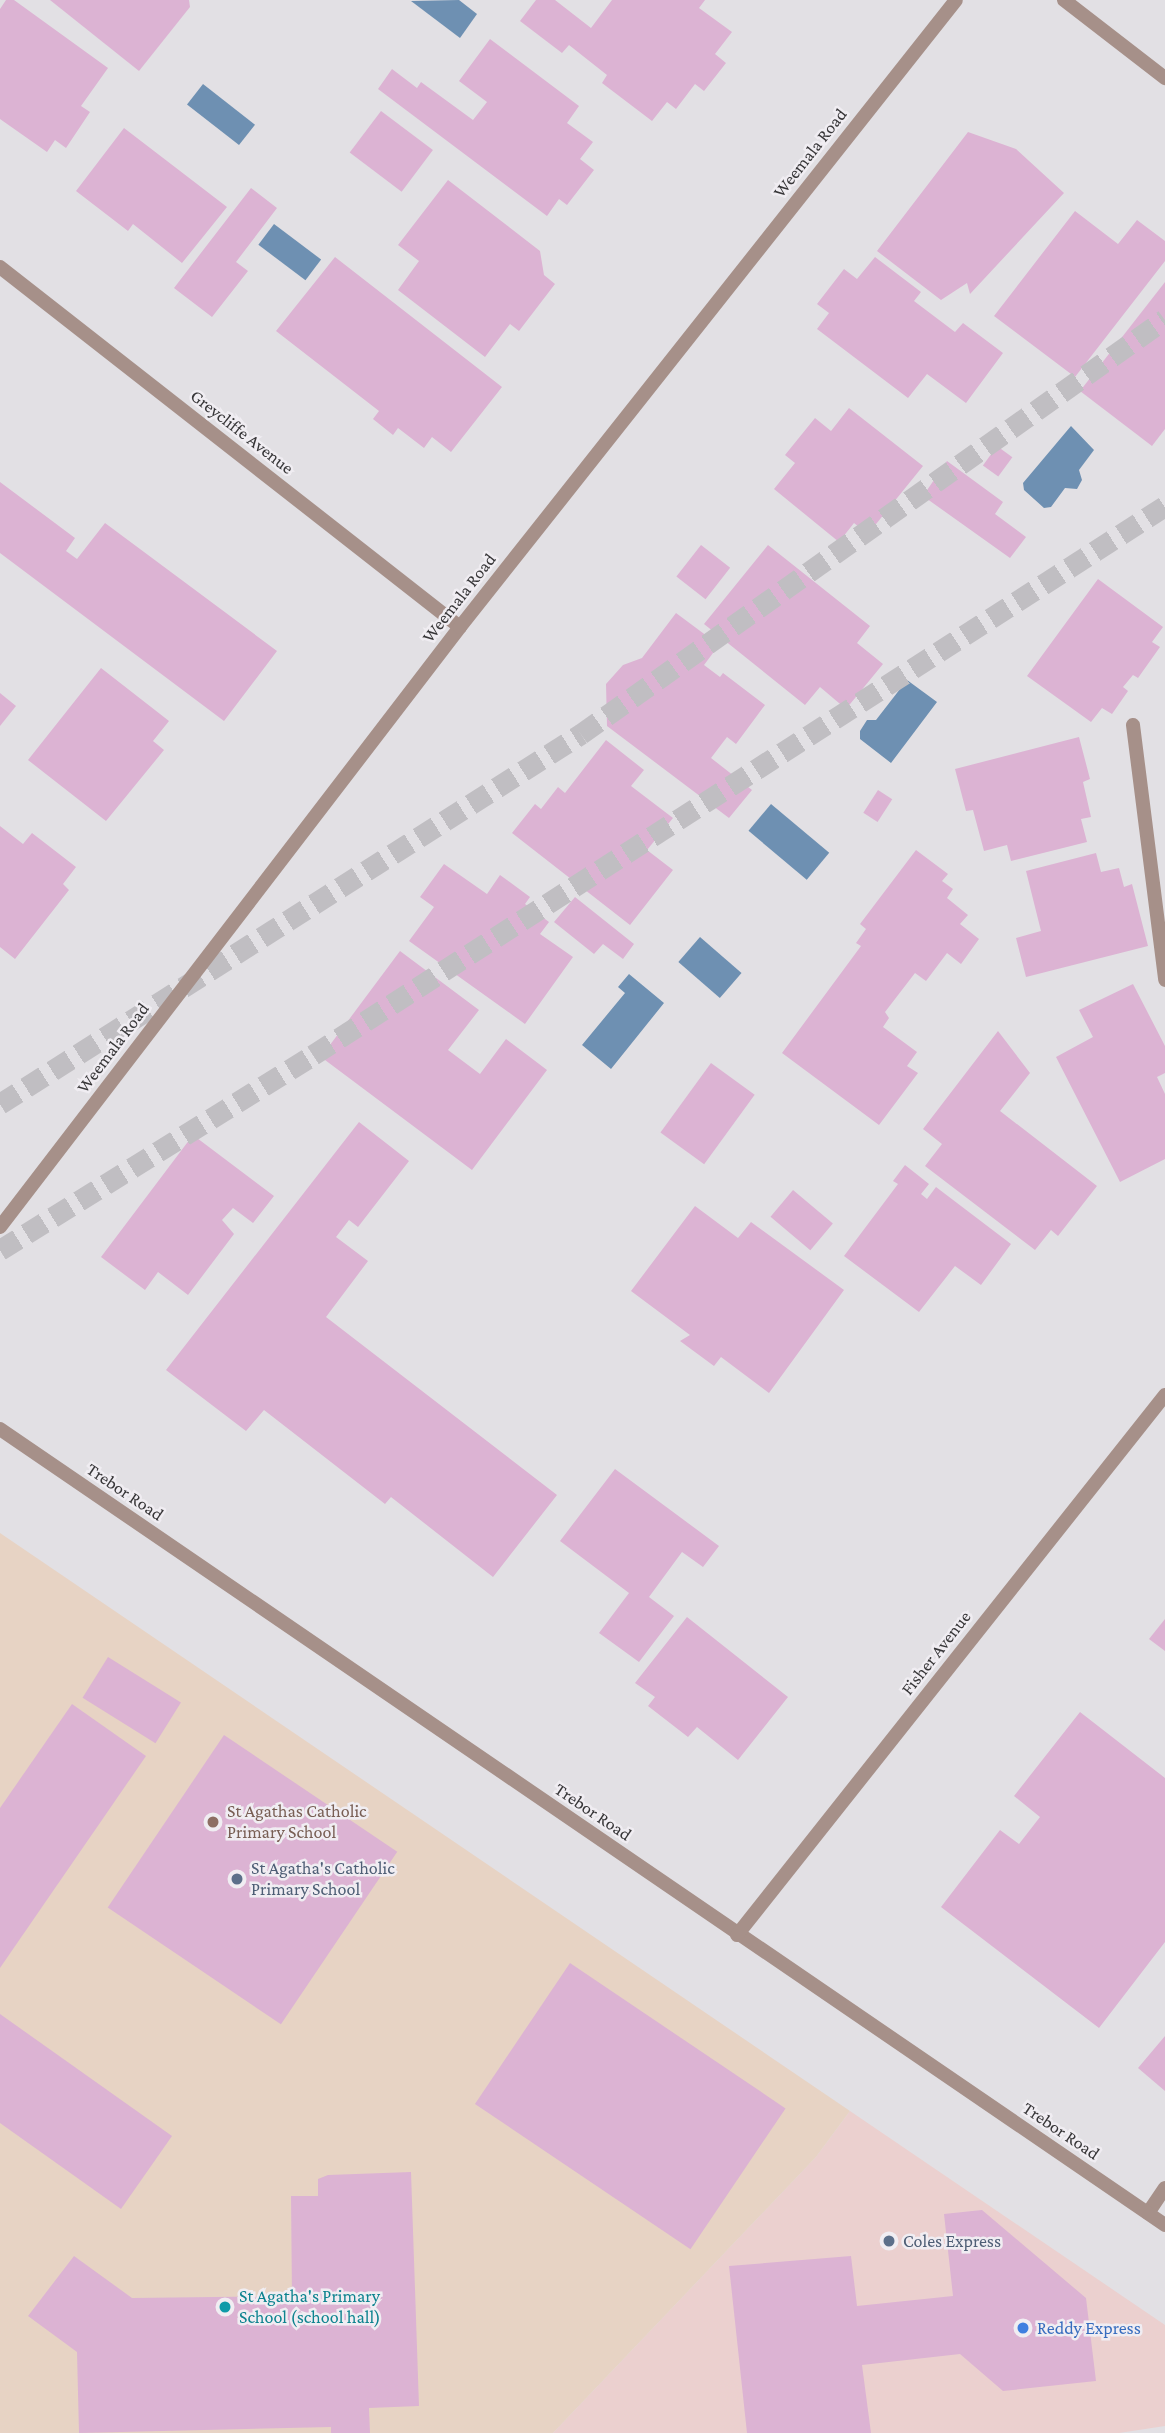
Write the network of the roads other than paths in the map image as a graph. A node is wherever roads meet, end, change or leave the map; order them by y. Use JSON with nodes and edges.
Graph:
{"nodes":[{"id":1,"x":956,"y":0,"type":"edge"},
{"id":2,"x":1064,"y":0,"type":"edge"},
{"id":3,"x":1165,"y":78,"type":"edge"},
{"id":4,"x":0,"y":267,"type":"edge"},
{"id":5,"x":460,"y":627,"type":"junction"},
{"id":6,"x":1133,"y":725,"type":"dead end"},
{"id":7,"x":1165,"y":980,"type":"edge"},
{"id":8,"x":0,"y":1227,"type":"edge"},
{"id":9,"x":1165,"y":1395,"type":"edge"},
{"id":10,"x":0,"y":1429,"type":"edge"},
{"id":11,"x":737,"y":1935,"type":"junction"},
{"id":12,"x":1165,"y":2188,"type":"edge"},
{"id":13,"x":1148,"y":2213,"type":"junction"},
{"id":14,"x":1165,"y":2225,"type":"edge"}],
"edges":[{"from":1,"to":5,"type":"street","name":"Weemala Road"},
{"from":2,"to":3,"type":"street"},
{"from":4,"to":5,"type":"street","name":"Greycliffe Avenue"},
{"from":5,"to":8,"type":"street","name":"Weemala Road"},
{"from":6,"to":7,"type":"street"},
{"from":9,"to":11,"type":"street","name":"Fisher Avenue"},
{"from":10,"to":11,"type":"street","name":"Trebor Road"},
{"from":11,"to":13,"type":"street","name":"Trebor Road"},
{"from":12,"to":13,"type":"street"},
{"from":13,"to":14,"type":"street","name":"Trebor Road"}]}
